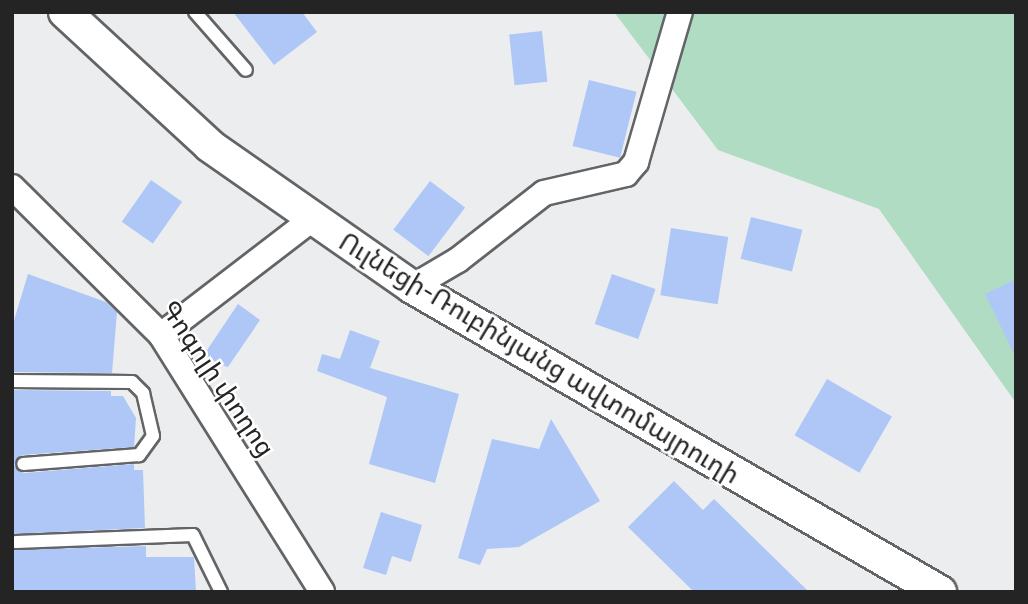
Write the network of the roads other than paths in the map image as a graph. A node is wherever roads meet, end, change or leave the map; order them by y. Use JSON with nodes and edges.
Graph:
{"nodes":[{"id":1,"x":65,"y":12,"type":"edge"},
{"id":2,"x":195,"y":12,"type":"edge"},
{"id":3,"x":680,"y":12,"type":"edge"},
{"id":4,"x":246,"y":71,"type":"dead end"},
{"id":5,"x":12,"y":187,"type":"edge"},
{"id":6,"x":311,"y":220,"type":"junction"},
{"id":7,"x":412,"y":287,"type":"junction"},
{"id":8,"x":161,"y":335,"type":"junction"},
{"id":9,"x":12,"y":382,"type":"edge"},
{"id":10,"x":23,"y":464,"type":"dead end"},
{"id":11,"x":16,"y":542,"type":"dead end"},
{"id":12,"x":221,"y":592,"type":"edge"},
{"id":13,"x":322,"y":592,"type":"edge"},
{"id":14,"x":940,"y":592,"type":"edge"}],
"edges":[{"from":1,"to":6,"type":"street","name":"Ուլնեցի-Ռուբինյանց ավտոմայրուղի"},
{"from":2,"to":4,"type":"lane"},
{"from":3,"to":7,"type":"street"},
{"from":5,"to":8,"type":"street","name":"Գոգոլի փողոց"},
{"from":6,"to":7,"type":"street","name":"Ուլնեցի-Ռուբինյանց ավտոմայրուղի"},
{"from":6,"to":8,"type":"street"},
{"from":7,"to":14,"type":"street","name":"Ուլնեցի-Ռուբինյանց ավտոմայրուղի"},
{"from":8,"to":13,"type":"street","name":"Գոգոլի փողոց"},
{"from":9,"to":10,"type":"lane"},
{"from":11,"to":12,"type":"lane"}]}
